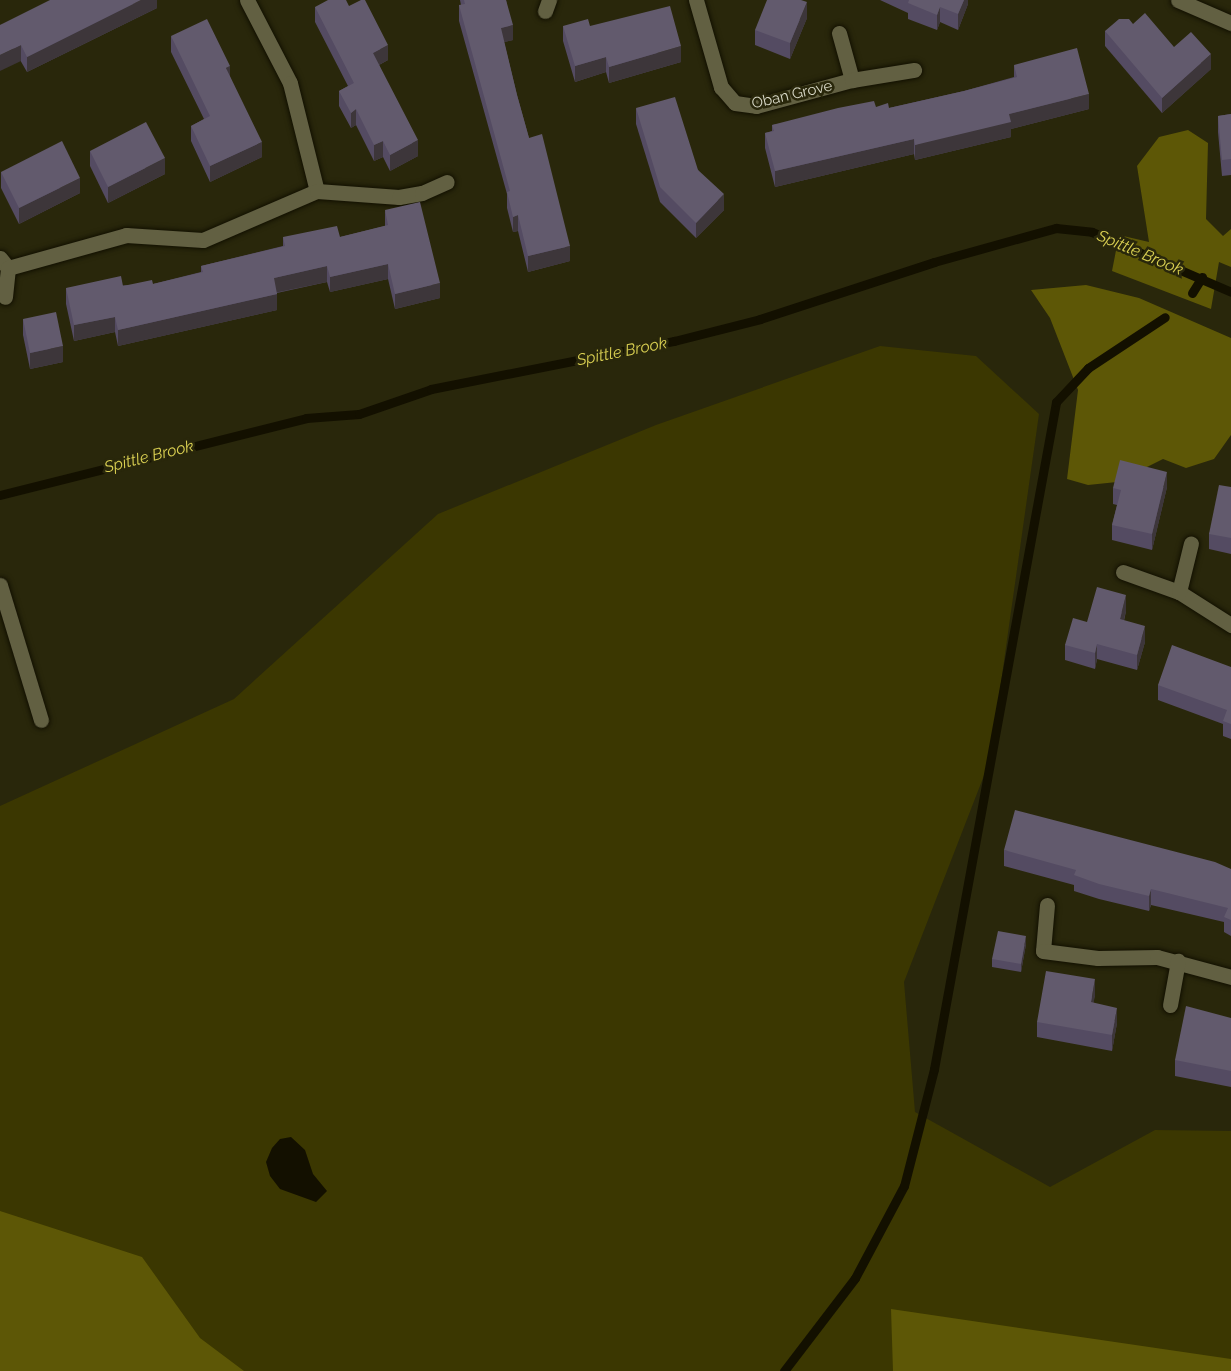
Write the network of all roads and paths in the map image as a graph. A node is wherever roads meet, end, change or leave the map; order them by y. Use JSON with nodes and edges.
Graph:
{"nodes":[{"id":1,"x":247,"y":0,"type":"edge"},
{"id":2,"x":696,"y":0,"type":"edge"},
{"id":3,"x":1178,"y":0,"type":"edge"},
{"id":4,"x":1231,"y":23,"type":"edge"},
{"id":5,"x":839,"y":33,"type":"dead end"},
{"id":6,"x":914,"y":70,"type":"dead end"},
{"id":7,"x":852,"y":80,"type":"junction"},
{"id":8,"x":447,"y":182,"type":"dead end"},
{"id":9,"x":318,"y":191,"type":"junction"},
{"id":10,"x":4,"y":263,"type":"edge"},
{"id":11,"x":5,"y":297,"type":"dead end"},
{"id":12,"x":1191,"y":543,"type":"dead end"},
{"id":13,"x":1123,"y":572,"type":"dead end"},
{"id":14,"x":0,"y":585,"type":"edge"},
{"id":15,"x":1179,"y":592,"type":"junction"},
{"id":16,"x":1231,"y":625,"type":"edge"},
{"id":17,"x":41,"y":720,"type":"dead end"},
{"id":18,"x":1047,"y":906,"type":"dead end"},
{"id":19,"x":1178,"y":961,"type":"junction"},
{"id":20,"x":1231,"y":977,"type":"edge"},
{"id":21,"x":1170,"y":1005,"type":"dead end"}],
"edges":[{"from":1,"to":9,"type":"street"},
{"from":2,"to":7,"type":"street","name":"Oban Grove"},
{"from":3,"to":4,"type":"street"},
{"from":5,"to":7,"type":"street","name":"Oban Grove"},
{"from":6,"to":7,"type":"street","name":"Oban Grove"},
{"from":8,"to":9,"type":"street"},
{"from":9,"to":10,"type":"street"},
{"from":10,"to":11,"type":"street"},
{"from":12,"to":15,"type":"street"},
{"from":13,"to":15,"type":"street"},
{"from":14,"to":17,"type":"street"},
{"from":15,"to":16,"type":"street"},
{"from":18,"to":19,"type":"street"},
{"from":19,"to":20,"type":"street"},
{"from":19,"to":21,"type":"street"}]}
